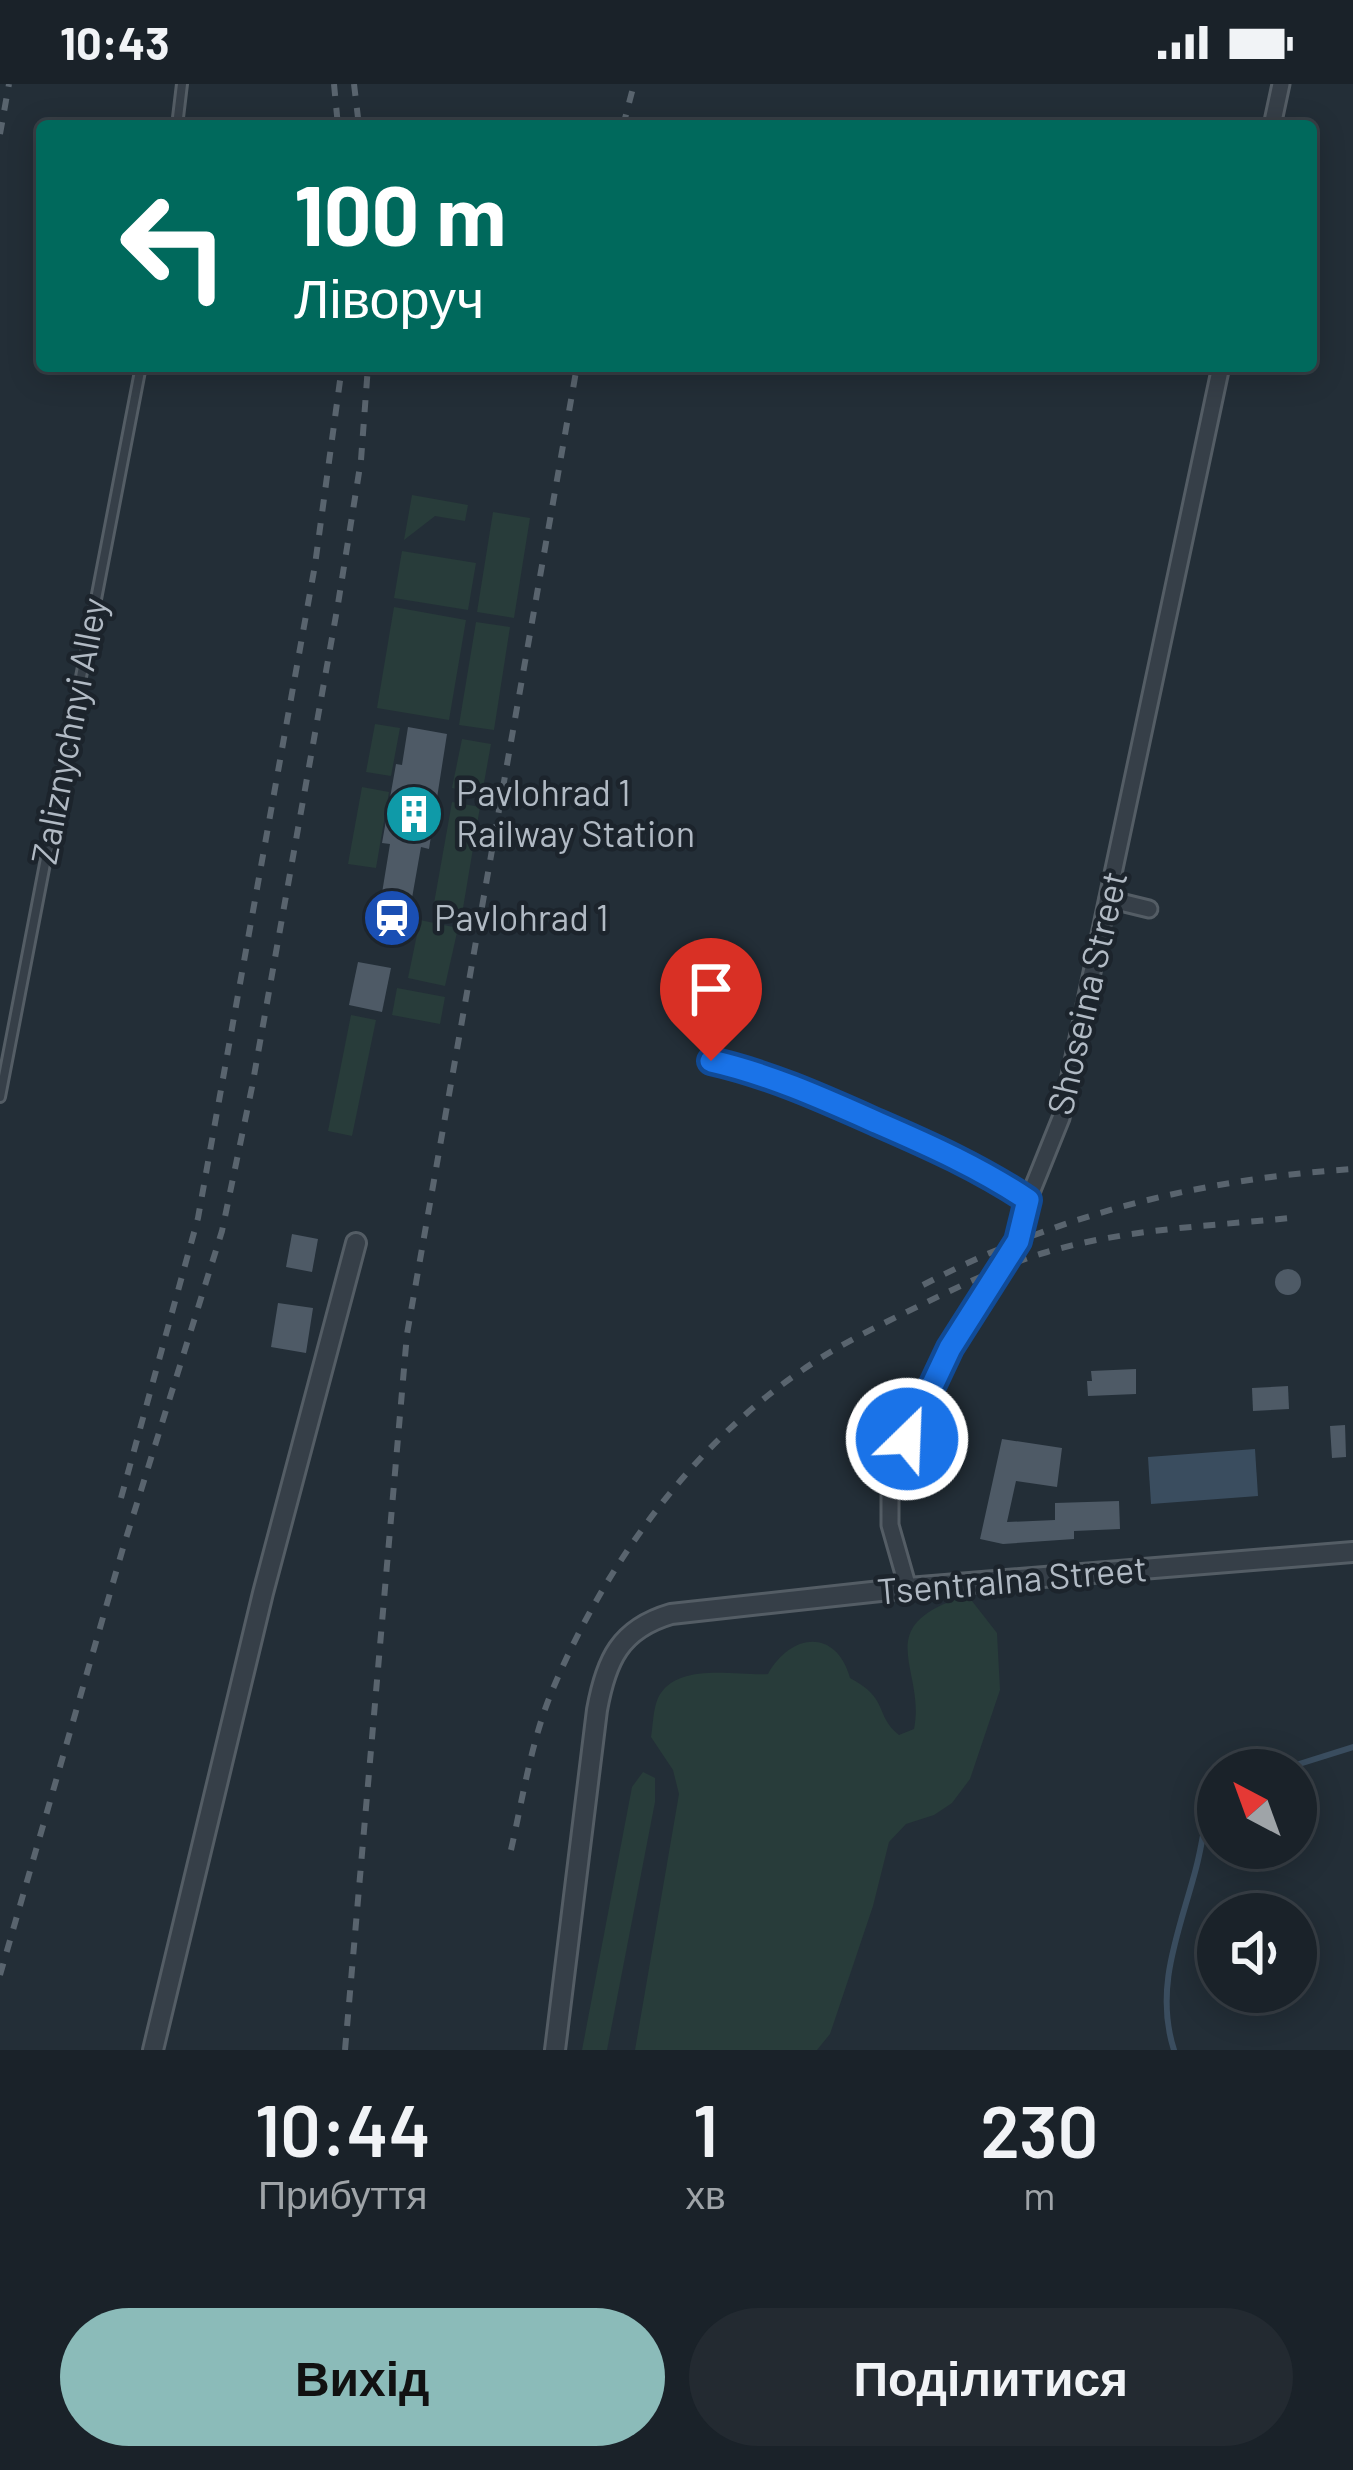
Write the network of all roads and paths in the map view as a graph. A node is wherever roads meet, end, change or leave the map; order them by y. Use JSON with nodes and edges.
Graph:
{"nodes":[{"id":1,"x":182,"y":84,"type":"edge"},
{"id":2,"x":1281,"y":84,"type":"edge"},
{"id":3,"x":178,"y":120,"type":"edge"},
{"id":4,"x":1273,"y":120,"type":"edge"},
{"id":5,"x":140,"y":372,"type":"edge"},
{"id":6,"x":1220,"y":372,"type":"edge"},
{"id":7,"x":1108,"y":899,"type":"junction"},
{"id":8,"x":1149,"y":909,"type":"dead end"},
{"id":9,"x":710,"y":1068,"type":"dead end"},
{"id":10,"x":0,"y":1097,"type":"edge"},
{"id":11,"x":1028,"y":1200,"type":"junction"},
{"id":12,"x":356,"y":1243,"type":"dead end"},
{"id":13,"x":1353,"y":1552,"type":"edge"},
{"id":14,"x":908,"y":1588,"type":"junction"},
{"id":15,"x":153,"y":2050,"type":"edge"},
{"id":16,"x":555,"y":2050,"type":"edge"}],
"edges":[{"from":1,"to":3,"type":"lane"},
{"from":2,"to":4,"type":"street"},
{"from":5,"to":10,"type":"lane","name":"Zaliznychnyi Alley"},
{"from":6,"to":7,"type":"street","name":"Shoseina Street"},
{"from":7,"to":8,"type":"street"},
{"from":7,"to":11,"type":"street","name":"Shoseina Street"},
{"from":9,"to":11,"type":"lane"},
{"from":11,"to":14,"type":"street","name":"Shoseina Street"},
{"from":12,"to":15,"type":"street"},
{"from":13,"to":14,"type":"street","name":"Tsentralna Street"},
{"from":14,"to":16,"type":"street","name":"Tsentralna Street"}]}
